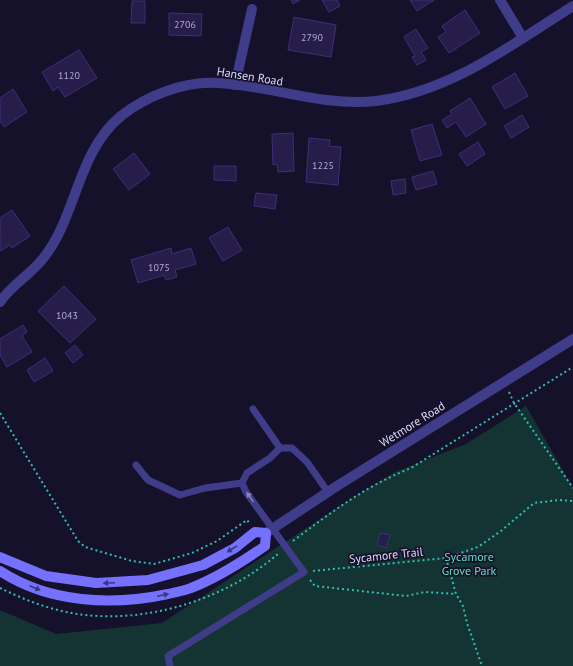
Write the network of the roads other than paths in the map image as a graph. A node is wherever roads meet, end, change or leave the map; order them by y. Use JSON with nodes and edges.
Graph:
{"nodes":[{"id":1,"x":500,"y":0,"type":"edge"},
{"id":2,"x":573,"y":6,"type":"edge"},
{"id":3,"x":252,"y":9,"type":"dead end"},
{"id":4,"x":523,"y":38,"type":"junction"},
{"id":5,"x":235,"y":85,"type":"junction"},
{"id":6,"x":3,"y":293,"type":"edge"},
{"id":7,"x":0,"y":302,"type":"edge"},
{"id":8,"x":573,"y":339,"type":"edge"},
{"id":9,"x":253,"y":409,"type":"dead end"},
{"id":10,"x":280,"y":448,"type":"junction"},
{"id":11,"x":136,"y":465,"type":"dead end"},
{"id":12,"x":242,"y":483,"type":"junction"},
{"id":13,"x":328,"y":492,"type":"junction"},
{"id":14,"x":269,"y":531,"type":"junction"},
{"id":15,"x":0,"y":557,"type":"edge"},
{"id":16,"x":0,"y":571,"type":"edge"},
{"id":17,"x":170,"y":666,"type":"edge"}],
"edges":[{"from":1,"to":4,"type":"street"},
{"from":2,"to":4,"type":"street","name":"Hansen Road"},
{"from":3,"to":5,"type":"street"},
{"from":4,"to":5,"type":"street","name":"Hansen Road"},
{"from":5,"to":6,"type":"street","name":"Hansen Road"},
{"from":6,"to":7,"type":"street","name":"Hansen Road"},
{"from":8,"to":13,"type":"street","name":"Wetmore Road"},
{"from":9,"to":10,"type":"lane"},
{"from":10,"to":12,"type":"lane"},
{"from":10,"to":13,"type":"lane"},
{"from":11,"to":12,"type":"lane"},
{"from":14,"to":12,"type":"lane","one_way":true},
{"from":13,"to":14,"type":"street","name":"Wetmore Road"},
{"from":14,"to":15,"type":"main road","name":"Wetmore Road","one_way":true},
{"from":16,"to":14,"type":"main road","one_way":true},
{"from":14,"to":17,"type":"lane"}]}
